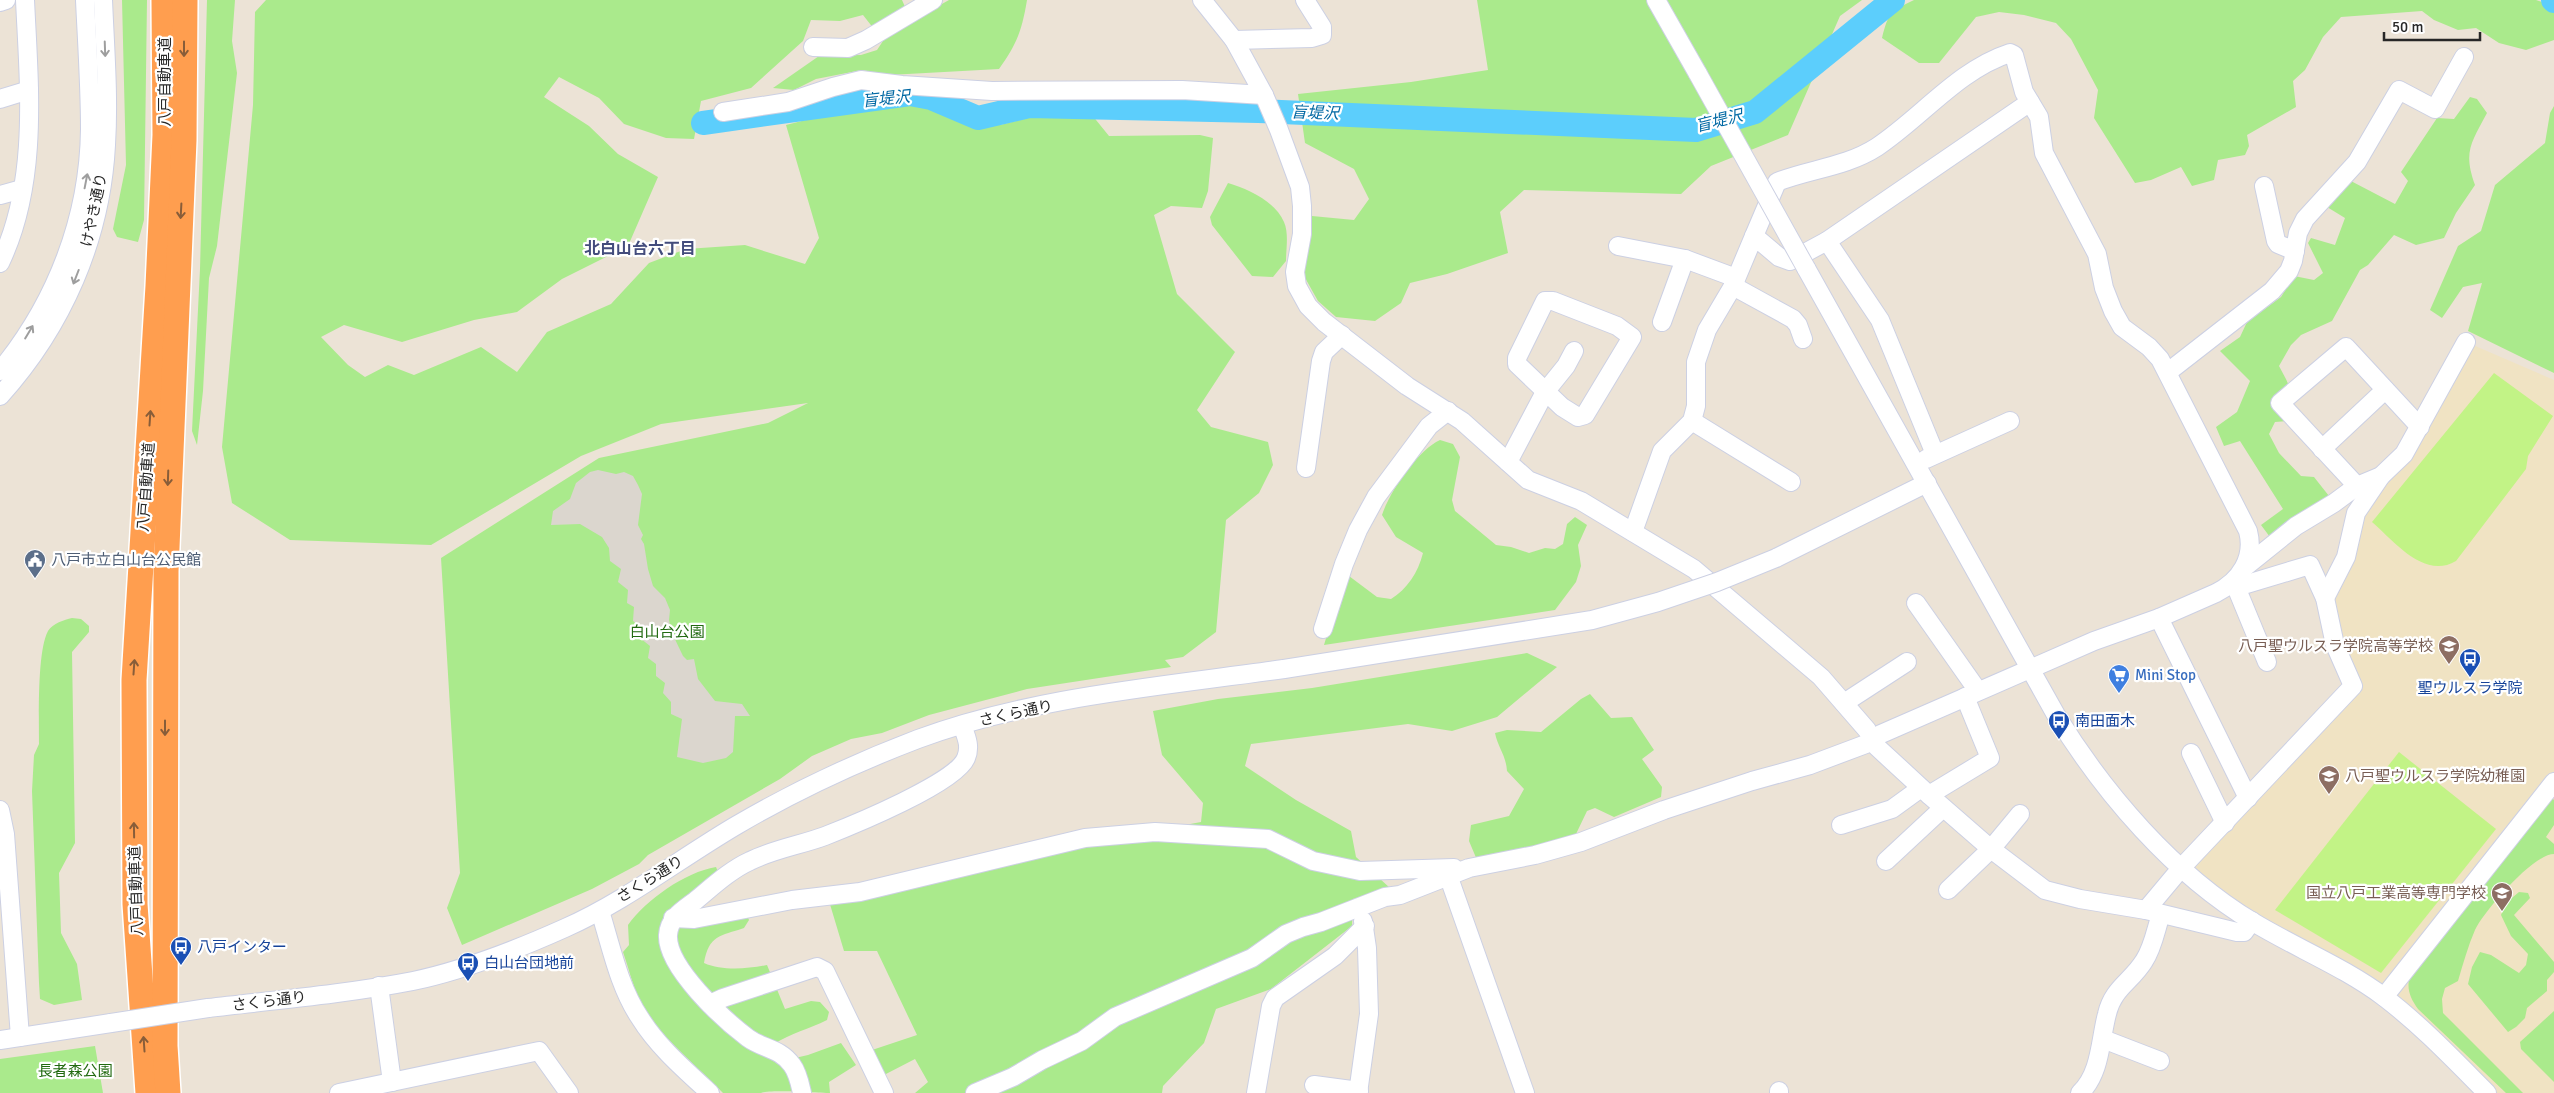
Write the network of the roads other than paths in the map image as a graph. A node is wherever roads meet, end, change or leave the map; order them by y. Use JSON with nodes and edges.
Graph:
{"nodes":[{"id":1,"x":6,"y":0,"type":"edge"},
{"id":2,"x":25,"y":0,"type":"edge"},
{"id":3,"x":85,"y":0,"type":"edge"},
{"id":4,"x":103,"y":0,"type":"edge"},
{"id":5,"x":164,"y":0,"type":"edge"},
{"id":6,"x":184,"y":0,"type":"edge"},
{"id":7,"x":933,"y":0,"type":"edge"},
{"id":8,"x":1202,"y":0,"type":"edge"},
{"id":9,"x":1305,"y":0,"type":"edge"},
{"id":10,"x":1656,"y":0,"type":"edge"},
{"id":11,"x":0,"y":2,"type":"edge"},
{"id":12,"x":1234,"y":40,"type":"junction"},
{"id":13,"x":813,"y":47,"type":"dead end"},
{"id":14,"x":2464,"y":57,"type":"dead end"},
{"id":15,"x":29,"y":90,"type":"junction"},
{"id":16,"x":1264,"y":95,"type":"junction"},
{"id":17,"x":0,"y":98,"type":"edge"},
{"id":18,"x":2030,"y":102,"type":"junction"},
{"id":19,"x":723,"y":112,"type":"dead end"},
{"id":20,"x":2264,"y":186,"type":"dead end"},
{"id":21,"x":22,"y":189,"type":"junction"},
{"id":22,"x":0,"y":195,"type":"edge"},
{"id":23,"x":1754,"y":236,"type":"junction"},
{"id":24,"x":1827,"y":241,"type":"junction"},
{"id":25,"x":1618,"y":246,"type":"dead end"},
{"id":26,"x":2295,"y":251,"type":"junction"},
{"id":27,"x":1685,"y":259,"type":"junction"},
{"id":28,"x":0,"y":262,"type":"edge"},
{"id":29,"x":1735,"y":282,"type":"junction"},
{"id":30,"x":1662,"y":322,"type":"dead end"},
{"id":31,"x":1342,"y":336,"type":"junction"},
{"id":32,"x":1803,"y":339,"type":"dead end"},
{"id":33,"x":2466,"y":342,"type":"dead end"},
{"id":34,"x":1574,"y":351,"type":"dead end"},
{"id":35,"x":0,"y":371,"type":"edge"},
{"id":36,"x":2168,"y":372,"type":"junction"},
{"id":37,"x":2385,"y":390,"type":"junction"},
{"id":38,"x":1545,"y":392,"type":"junction"},
{"id":39,"x":0,"y":396,"type":"edge"},
{"id":40,"x":1448,"y":411,"type":"junction"},
{"id":41,"x":1692,"y":421,"type":"junction"},
{"id":42,"x":2010,"y":421,"type":"dead end"},
{"id":43,"x":2420,"y":427,"type":"junction"},
{"id":44,"x":2322,"y":449,"type":"junction"},
{"id":45,"x":1935,"y":454,"type":"junction"},
{"id":46,"x":1508,"y":462,"type":"junction"},
{"id":47,"x":1916,"y":463,"type":"junction"},
{"id":48,"x":1306,"y":468,"type":"dead end"},
{"id":49,"x":2381,"y":476,"type":"junction"},
{"id":50,"x":1791,"y":482,"type":"dead end"},
{"id":51,"x":1927,"y":483,"type":"junction"},
{"id":52,"x":2357,"y":486,"type":"junction"},
{"id":53,"x":1633,"y":532,"type":"junction"},
{"id":54,"x":2245,"y":567,"type":"junction"},
{"id":55,"x":2235,"y":584,"type":"junction"},
{"id":56,"x":2325,"y":598,"type":"junction"},
{"id":57,"x":1916,"y":603,"type":"dead end"},
{"id":58,"x":2159,"y":618,"type":"junction"},
{"id":59,"x":1323,"y":629,"type":"dead end"},
{"id":60,"x":1907,"y":662,"type":"dead end"},
{"id":61,"x":2267,"y":662,"type":"dead end"},
{"id":62,"x":2030,"y":668,"type":"junction"},
{"id":63,"x":1971,"y":694,"type":"junction"},
{"id":64,"x":1844,"y":703,"type":"junction"},
{"id":65,"x":962,"y":725,"type":"junction"},
{"id":66,"x":1872,"y":739,"type":"junction"},
{"id":67,"x":2190,"y":753,"type":"dead end"},
{"id":68,"x":2554,"y":782,"type":"edge"},
{"id":69,"x":1925,"y":791,"type":"junction"},
{"id":70,"x":2248,"y":798,"type":"junction"},
{"id":71,"x":1943,"y":808,"type":"junction"},
{"id":72,"x":0,"y":810,"type":"edge"},
{"id":73,"x":2020,"y":814,"type":"dead end"},
{"id":74,"x":2225,"y":823,"type":"junction"},
{"id":75,"x":1842,"y":825,"type":"dead end"},
{"id":76,"x":1991,"y":849,"type":"junction"},
{"id":77,"x":1886,"y":861,"type":"dead end"},
{"id":78,"x":2182,"y":867,"type":"junction"},
{"id":79,"x":1469,"y":868,"type":"junction"},
{"id":80,"x":1448,"y":875,"type":"junction"},
{"id":81,"x":1948,"y":890,"type":"dead end"},
{"id":82,"x":600,"y":911,"type":"junction"},
{"id":83,"x":2154,"y":912,"type":"junction"},
{"id":84,"x":1361,"y":917,"type":"junction"},
{"id":85,"x":673,"y":918,"type":"junction"},
{"id":86,"x":2252,"y":921,"type":"junction"},
{"id":87,"x":379,"y":986,"type":"junction"},
{"id":88,"x":2384,"y":997,"type":"junction"},
{"id":89,"x":710,"y":1004,"type":"junction"},
{"id":90,"x":20,"y":1037,"type":"junction"},
{"id":91,"x":2103,"y":1039,"type":"junction"},
{"id":92,"x":0,"y":1040,"type":"edge"},
{"id":93,"x":2160,"y":1061,"type":"dead end"},
{"id":94,"x":392,"y":1082,"type":"junction"},
{"id":95,"x":1314,"y":1084,"type":"dead end"},
{"id":96,"x":2086,"y":1091,"type":"edge"},
{"id":97,"x":1359,"y":1092,"type":"edge"},
{"id":98,"x":148,"y":1093,"type":"edge"},
{"id":99,"x":168,"y":1093,"type":"edge"},
{"id":100,"x":339,"y":1093,"type":"edge"},
{"id":101,"x":569,"y":1093,"type":"edge"},
{"id":102,"x":710,"y":1093,"type":"edge"},
{"id":103,"x":802,"y":1093,"type":"edge"},
{"id":104,"x":884,"y":1093,"type":"edge"},
{"id":105,"x":975,"y":1093,"type":"edge"},
{"id":106,"x":1256,"y":1093,"type":"edge"},
{"id":107,"x":1525,"y":1093,"type":"edge"},
{"id":108,"x":2487,"y":1093,"type":"edge"}],
"edges":[{"from":1,"to":11,"type":"street"},
{"from":2,"to":15,"type":"street"},
{"from":35,"to":3,"type":"street","name":"けやき通り","one_way":true},
{"from":4,"to":39,"type":"street","name":"けやき通り","one_way":true},
{"from":98,"to":5,"type":"highway","name":"八戸自動車道","one_way":true},
{"from":6,"to":99,"type":"highway","name":"八戸自動車道","one_way":true},
{"from":7,"to":13,"type":"street"},
{"from":8,"to":12,"type":"street"},
{"from":9,"to":12,"type":"street"},
{"from":10,"to":47,"type":"street","bridge":true},
{"from":12,"to":16,"type":"street"},
{"from":14,"to":26,"type":"street"},
{"from":15,"to":17,"type":"street"},
{"from":15,"to":21,"type":"street"},
{"from":16,"to":19,"type":"street"},
{"from":16,"to":31,"type":"street"},
{"from":18,"to":23,"type":"street"},
{"from":18,"to":24,"type":"street"},
{"from":18,"to":36,"type":"street"},
{"from":20,"to":26,"type":"street"},
{"from":21,"to":22,"type":"street"},
{"from":21,"to":28,"type":"street"},
{"from":23,"to":24,"type":"street"},
{"from":23,"to":29,"type":"street"},
{"from":24,"to":45,"type":"street"},
{"from":25,"to":27,"type":"street"},
{"from":26,"to":36,"type":"street"},
{"from":27,"to":29,"type":"street"},
{"from":27,"to":30,"type":"street"},
{"from":29,"to":32,"type":"street"},
{"from":29,"to":41,"type":"street"},
{"from":31,"to":40,"type":"street"},
{"from":31,"to":48,"type":"street"},
{"from":33,"to":43,"type":"street"},
{"from":34,"to":38,"type":"street"},
{"from":36,"to":54,"type":"street"},
{"from":37,"to":43,"type":"street"},
{"from":37,"to":44,"type":"street"},
{"from":37,"to":44,"type":"street"},
{"from":38,"to":38,"type":"street"},
{"from":38,"to":46,"type":"street"},
{"from":40,"to":46,"type":"street"},
{"from":40,"to":59,"type":"street"},
{"from":41,"to":50,"type":"street"},
{"from":41,"to":53,"type":"street"},
{"from":42,"to":45,"type":"street"},
{"from":43,"to":49,"type":"street"},
{"from":44,"to":52,"type":"street"},
{"from":45,"to":47,"type":"street"},
{"from":46,"to":53,"type":"street"},
{"from":47,"to":51,"type":"street"},
{"from":49,"to":52,"type":"street"},
{"from":49,"to":56,"type":"street"},
{"from":51,"to":62,"type":"street"},
{"from":51,"to":65,"type":"street","name":"さくら通り","bridge":true},
{"from":52,"to":54,"type":"street"},
{"from":53,"to":64,"type":"street"},
{"from":54,"to":55,"type":"street"},
{"from":55,"to":56,"type":"street"},
{"from":55,"to":58,"type":"street"},
{"from":55,"to":61,"type":"street"},
{"from":56,"to":70,"type":"street"},
{"from":57,"to":63,"type":"street"},
{"from":58,"to":62,"type":"street"},
{"from":58,"to":70,"type":"street"},
{"from":60,"to":64,"type":"street"},
{"from":62,"to":63,"type":"street"},
{"from":62,"to":78,"type":"street"},
{"from":63,"to":66,"type":"street"},
{"from":63,"to":69,"type":"street"},
{"from":64,"to":66,"type":"street"},
{"from":65,"to":82,"type":"street","name":"さくら通り"},
{"from":65,"to":85,"type":"street"},
{"from":66,"to":69,"type":"street"},
{"from":66,"to":79,"type":"street"},
{"from":67,"to":74,"type":"street"},
{"from":68,"to":88,"type":"street"},
{"from":69,"to":71,"type":"street"},
{"from":69,"to":75,"type":"street"},
{"from":70,"to":74,"type":"street"},
{"from":71,"to":76,"type":"street"},
{"from":71,"to":77,"type":"street"},
{"from":72,"to":90,"type":"street"},
{"from":73,"to":76,"type":"street"},
{"from":74,"to":78,"type":"street"},
{"from":76,"to":81,"type":"street"},
{"from":76,"to":83,"type":"street"},
{"from":78,"to":83,"type":"street"},
{"from":78,"to":86,"type":"street"},
{"from":79,"to":80,"type":"street"},
{"from":79,"to":85,"type":"street"},
{"from":80,"to":84,"type":"street"},
{"from":80,"to":107,"type":"street"},
{"from":82,"to":87,"type":"street","name":"さくら通り"},
{"from":82,"to":102,"type":"street"},
{"from":83,"to":86,"type":"street"},
{"from":83,"to":91,"type":"street"},
{"from":84,"to":97,"type":"street"},
{"from":84,"to":105,"type":"street"},
{"from":84,"to":106,"type":"street"},
{"from":85,"to":89,"type":"street"},
{"from":86,"to":88,"type":"street"},
{"from":87,"to":90,"type":"street","name":"さくら通り","bridge":true},
{"from":87,"to":94,"type":"street"},
{"from":88,"to":108,"type":"street"},
{"from":89,"to":103,"type":"street"},
{"from":89,"to":104,"type":"street"},
{"from":90,"to":92,"type":"street","name":"さくら通り"},
{"from":91,"to":93,"type":"street"},
{"from":91,"to":96,"type":"street"},
{"from":94,"to":100,"type":"street"},
{"from":94,"to":101,"type":"street"},
{"from":95,"to":97,"type":"street"}]}
